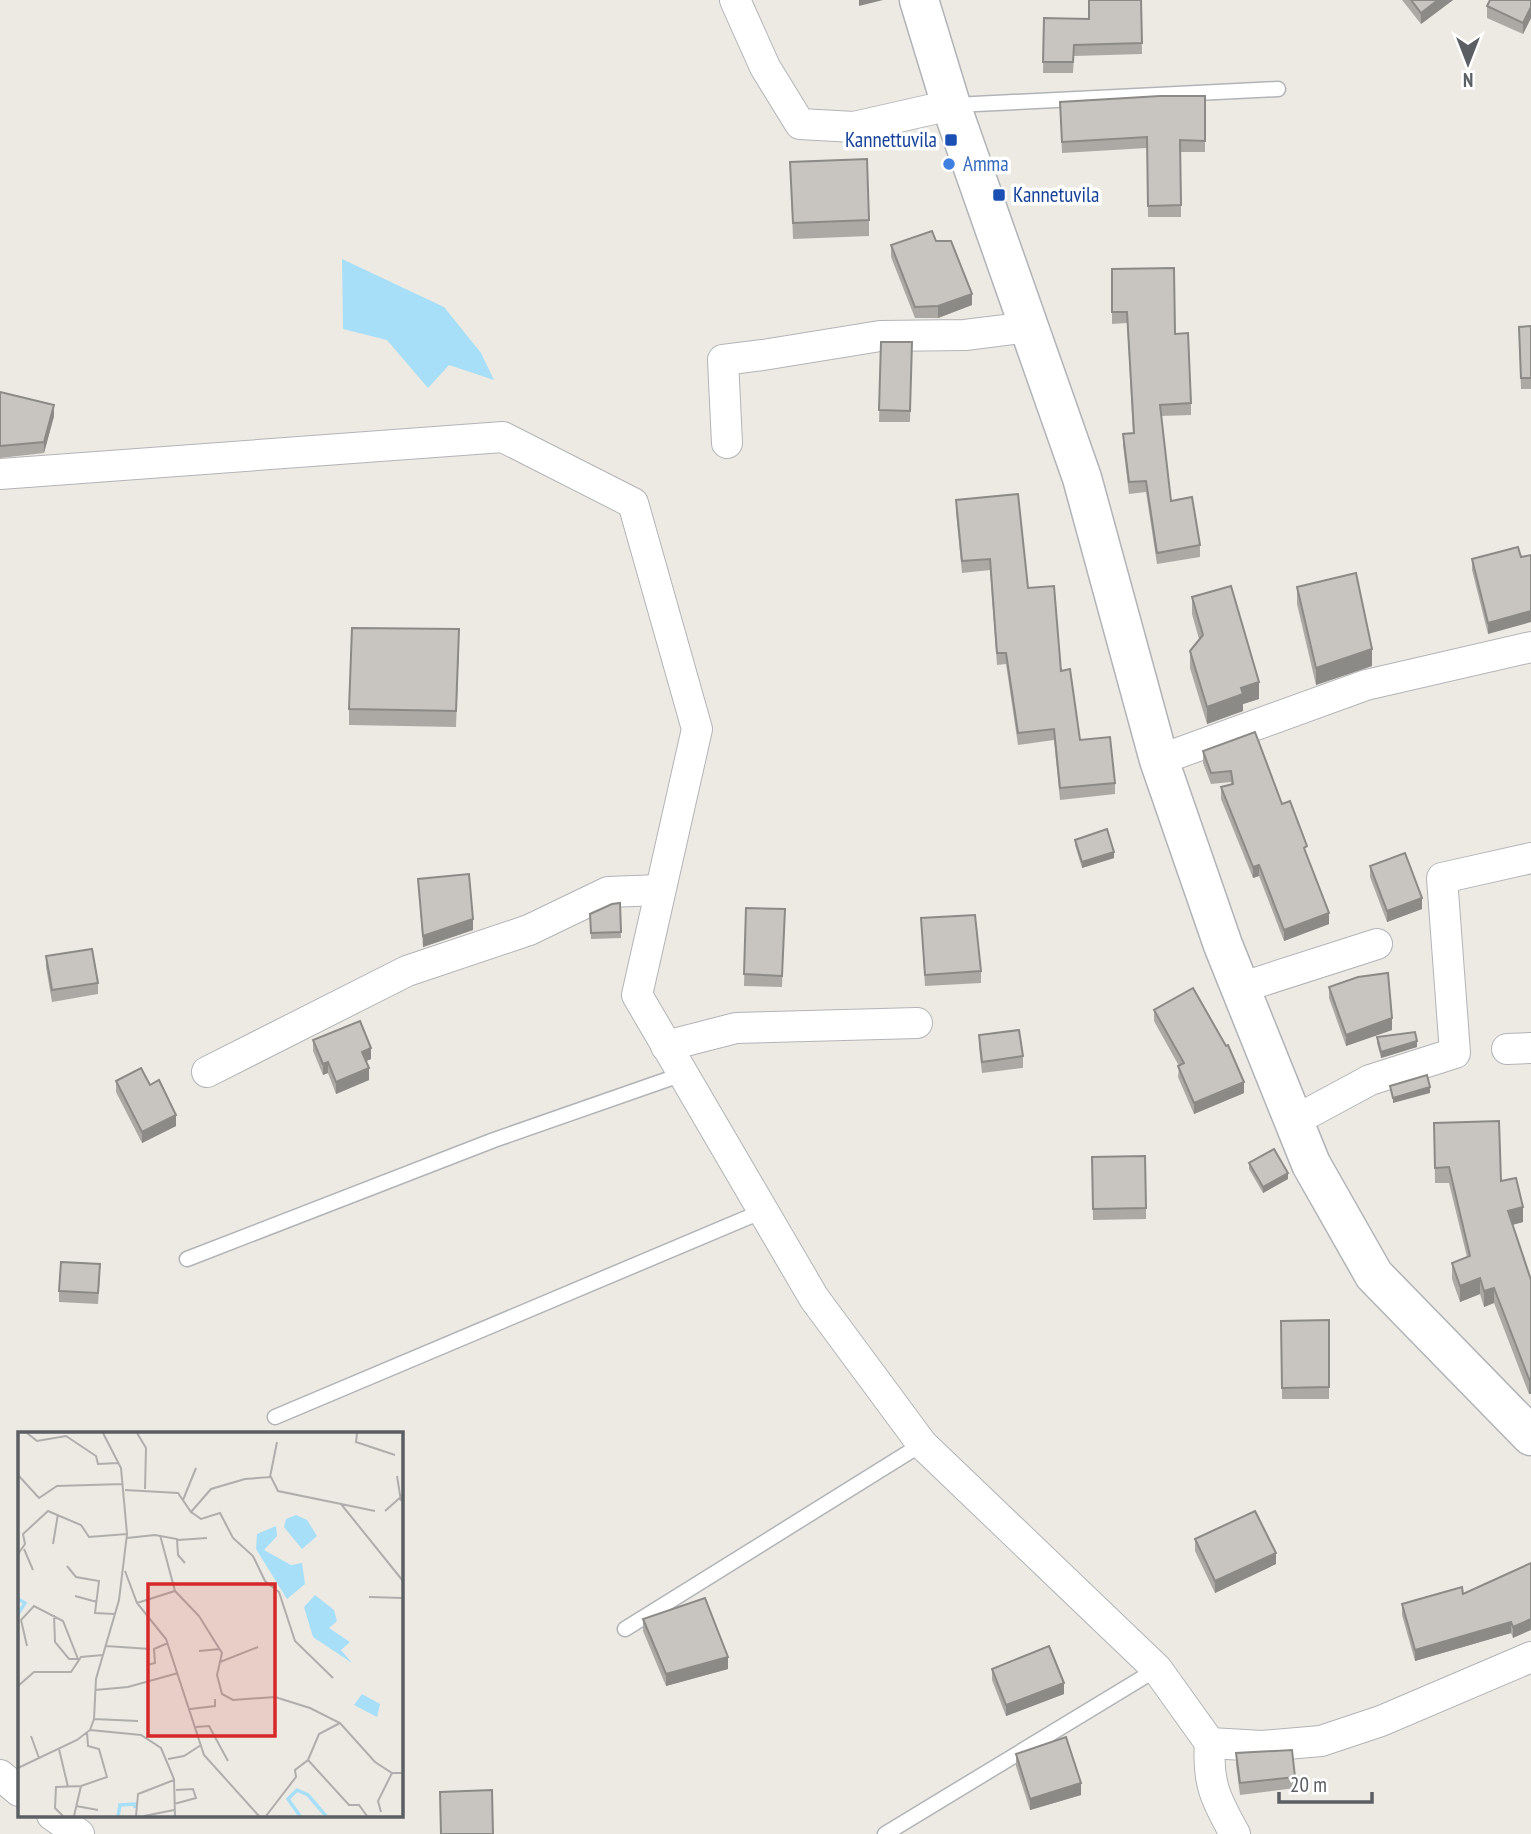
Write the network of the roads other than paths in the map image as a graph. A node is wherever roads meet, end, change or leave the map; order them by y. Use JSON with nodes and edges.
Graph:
{"nodes":[{"id":1,"x":735,"y":0,"type":"edge"},
{"id":2,"x":919,"y":0,"type":"edge"},
{"id":3,"x":1278,"y":89,"type":"dead end"},
{"id":4,"x":951,"y":105,"type":"junction"},
{"id":5,"x":1029,"y":327,"type":"junction"},
{"id":6,"x":727,"y":443,"type":"dead end"},
{"id":7,"x":0,"y":474,"type":"edge"},
{"id":8,"x":1531,"y":646,"type":"edge"},
{"id":9,"x":1159,"y":760,"type":"junction"},
{"id":10,"x":1531,"y":858,"type":"edge"},
{"id":11,"x":660,"y":890,"type":"junction"},
{"id":12,"x":1377,"y":944,"type":"dead end"},
{"id":13,"x":1240,"y":988,"type":"junction"},
{"id":14,"x":917,"y":1023,"type":"dead end"},
{"id":15,"x":666,"y":1046,"type":"junction"},
{"id":16,"x":207,"y":1072,"type":"dead end"},
{"id":17,"x":683,"y":1074,"type":"junction"},
{"id":18,"x":1294,"y":1121,"type":"junction"},
{"id":19,"x":763,"y":1211,"type":"junction"},
{"id":20,"x":187,"y":1259,"type":"dead end"},
{"id":21,"x":275,"y":1417,"type":"dead end"},
{"id":22,"x":1531,"y":1436,"type":"edge"},
{"id":23,"x":922,"y":1444,"type":"junction"},
{"id":24,"x":625,"y":1629,"type":"dead end"},
{"id":25,"x":1531,"y":1657,"type":"edge"},
{"id":26,"x":1157,"y":1669,"type":"junction"},
{"id":27,"x":1210,"y":1743,"type":"junction"},
{"id":28,"x":0,"y":1776,"type":"edge"},
{"id":29,"x":18,"y":1790,"type":"edge"},
{"id":30,"x":53,"y":1816,"type":"edge"},
{"id":31,"x":79,"y":1834,"type":"edge"},
{"id":32,"x":885,"y":1834,"type":"edge"},
{"id":33,"x":1235,"y":1834,"type":"edge"}],
"edges":[{"from":1,"to":4,"type":"street"},
{"from":2,"to":4,"type":"main road"},
{"from":3,"to":4,"type":"lane"},
{"from":4,"to":5,"type":"main road"},
{"from":5,"to":6,"type":"street"},
{"from":5,"to":9,"type":"main road"},
{"from":7,"to":11,"type":"street"},
{"from":8,"to":9,"type":"street"},
{"from":9,"to":13,"type":"main road"},
{"from":10,"to":18,"type":"street"},
{"from":11,"to":15,"type":"street"},
{"from":11,"to":16,"type":"street"},
{"from":12,"to":13,"type":"street"},
{"from":13,"to":18,"type":"main road"},
{"from":14,"to":15,"type":"street"},
{"from":15,"to":17,"type":"street"},
{"from":17,"to":19,"type":"street"},
{"from":17,"to":20,"type":"lane"},
{"from":18,"to":22,"type":"main road"},
{"from":19,"to":21,"type":"lane"},
{"from":19,"to":23,"type":"street"},
{"from":23,"to":24,"type":"lane"},
{"from":23,"to":26,"type":"street"},
{"from":25,"to":27,"type":"street"},
{"from":26,"to":27,"type":"street"},
{"from":26,"to":32,"type":"lane"},
{"from":27,"to":33,"type":"street"},
{"from":28,"to":29,"type":"street"},
{"from":30,"to":31,"type":"street"}]}
